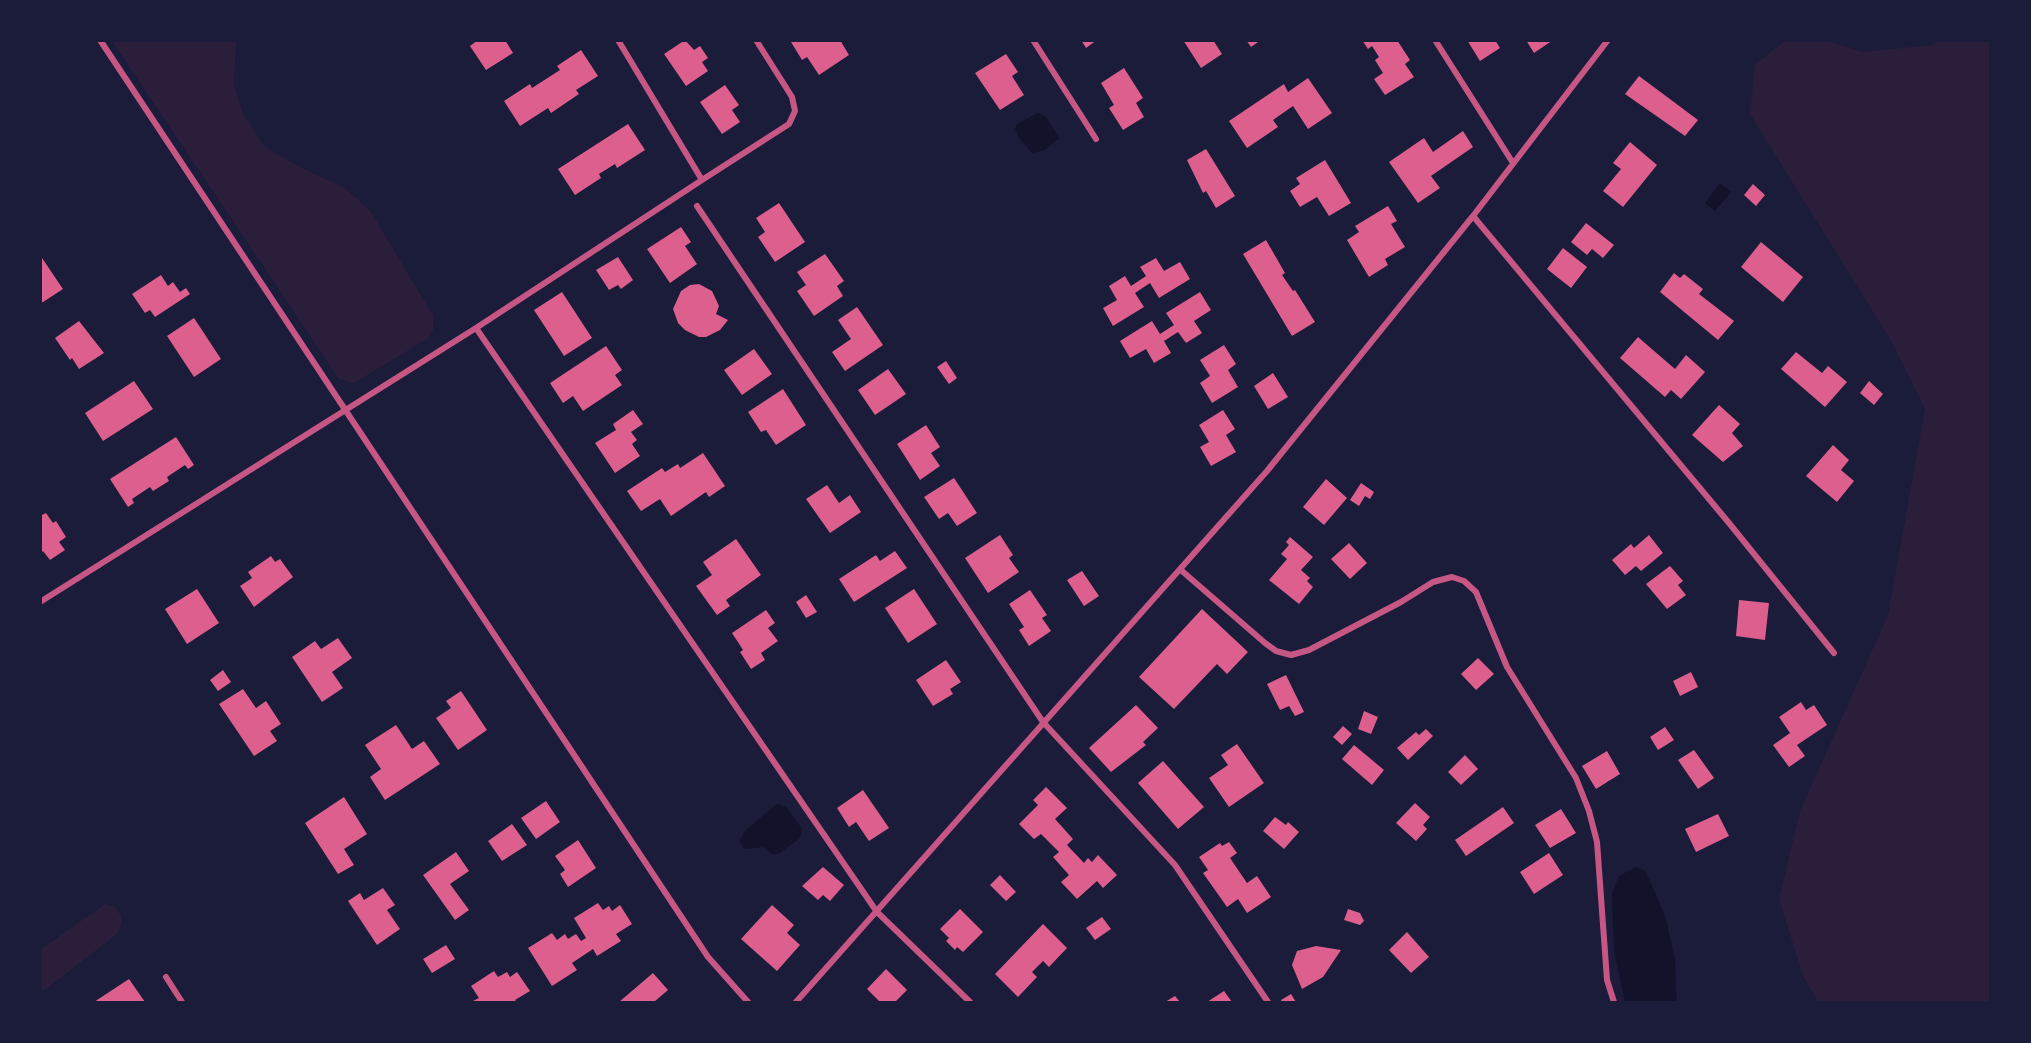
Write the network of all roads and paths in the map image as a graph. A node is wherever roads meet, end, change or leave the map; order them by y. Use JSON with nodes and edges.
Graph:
{"nodes":[{"id":1,"x":100,"y":40,"type":"edge"},
{"id":2,"x":618,"y":40,"type":"edge"},
{"id":3,"x":756,"y":40,"type":"edge"},
{"id":4,"x":1034,"y":40,"type":"edge"},
{"id":5,"x":1435,"y":40,"type":"edge"},
{"id":6,"x":1608,"y":40,"type":"edge"},
{"id":7,"x":1096,"y":139,"type":"dead end"},
{"id":8,"x":1513,"y":163,"type":"junction"},
{"id":9,"x":702,"y":180,"type":"junction"},
{"id":10,"x":697,"y":206,"type":"dead end"},
{"id":11,"x":1473,"y":216,"type":"junction"},
{"id":12,"x":476,"y":328,"type":"junction"},
{"id":13,"x":344,"y":410,"type":"junction"},
{"id":14,"x":1182,"y":571,"type":"junction"},
{"id":15,"x":40,"y":602,"type":"edge"},
{"id":16,"x":1834,"y":653,"type":"dead end"},
{"id":17,"x":1043,"y":722,"type":"junction"},
{"id":18,"x":877,"y":912,"type":"junction"},
{"id":19,"x":166,"y":977,"type":"dead end"},
{"id":20,"x":182,"y":1002,"type":"edge"},
{"id":21,"x":748,"y":1002,"type":"edge"},
{"id":22,"x":796,"y":1002,"type":"edge"},
{"id":23,"x":970,"y":1002,"type":"edge"},
{"id":24,"x":1268,"y":1002,"type":"edge"},
{"id":25,"x":1614,"y":1002,"type":"edge"}],
"edges":[{"from":1,"to":13,"type":"street"},
{"from":2,"to":9,"type":"street"},
{"from":3,"to":9,"type":"street"},
{"from":4,"to":7,"type":"street"},
{"from":5,"to":8,"type":"street"},
{"from":6,"to":8,"type":"street"},
{"from":8,"to":11,"type":"street"},
{"from":9,"to":12,"type":"street"},
{"from":10,"to":17,"type":"street"},
{"from":11,"to":14,"type":"street"},
{"from":11,"to":16,"type":"street"},
{"from":12,"to":13,"type":"street"},
{"from":12,"to":18,"type":"street"},
{"from":13,"to":15,"type":"street"},
{"from":13,"to":21,"type":"street"},
{"from":14,"to":17,"type":"street"},
{"from":14,"to":25,"type":"street"},
{"from":17,"to":18,"type":"street"},
{"from":17,"to":24,"type":"street"},
{"from":18,"to":22,"type":"street"},
{"from":18,"to":23,"type":"street"},
{"from":19,"to":20,"type":"street"}]}
